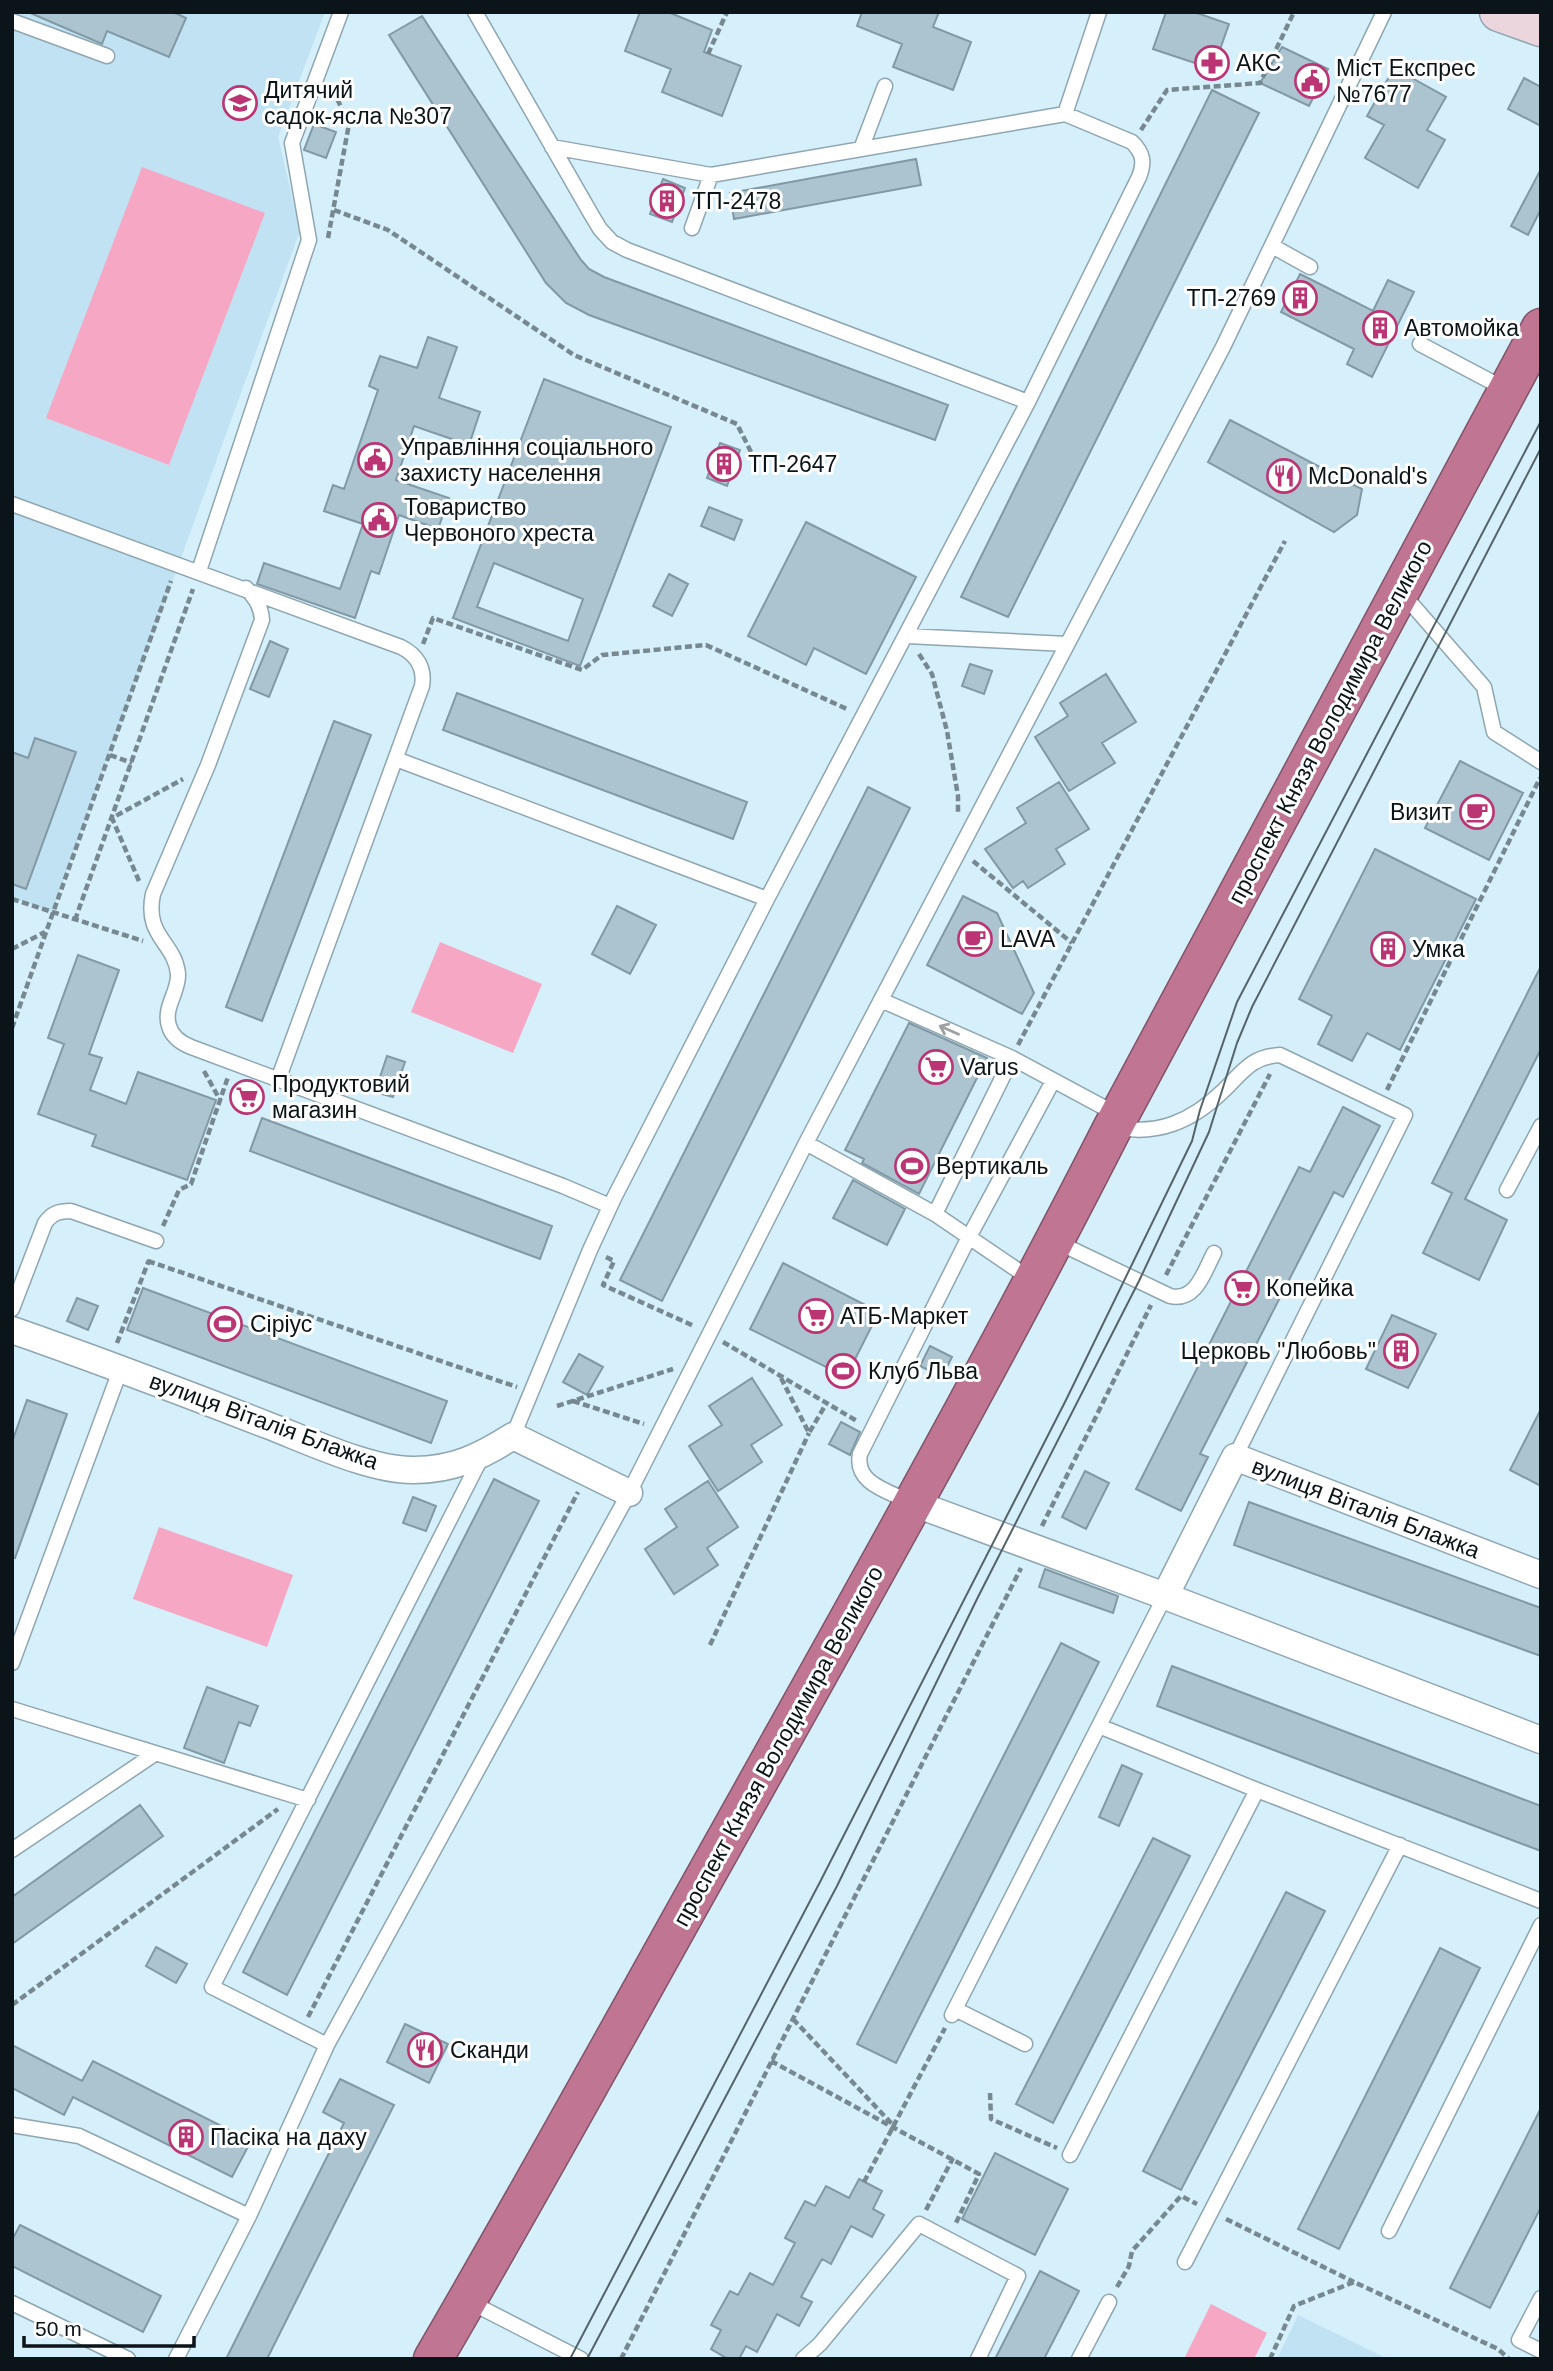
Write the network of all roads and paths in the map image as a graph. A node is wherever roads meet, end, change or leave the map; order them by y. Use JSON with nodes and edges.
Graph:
{"nodes":[{"id":1,"x":341,"y":12,"type":"edge"},
{"id":2,"x":475,"y":12,"type":"edge"},
{"id":3,"x":727,"y":12,"type":"edge"},
{"id":4,"x":1100,"y":12,"type":"edge"},
{"id":5,"x":1294,"y":12,"type":"edge"},
{"id":6,"x":1384,"y":12,"type":"edge"},
{"id":7,"x":1499,"y":12,"type":"edge"},
{"id":8,"x":12,"y":21,"type":"edge"},
{"id":9,"x":1541,"y":27,"type":"edge"},
{"id":10,"x":708,"y":54,"type":"dead end"},
{"id":11,"x":107,"y":56,"type":"dead end"},
{"id":12,"x":885,"y":86,"type":"dead end"},
{"id":13,"x":1065,"y":114,"type":"junction"},
{"id":14,"x":1132,"y":142,"type":"junction"},
{"id":15,"x":552,"y":147,"type":"junction"},
{"id":16,"x":861,"y":149,"type":"junction"},
{"id":17,"x":711,"y":175,"type":"junction"},
{"id":18,"x":334,"y":210,"type":"dead end"},
{"id":19,"x":692,"y":228,"type":"dead end"},
{"id":20,"x":1272,"y":246,"type":"junction"},
{"id":21,"x":1310,"y":267,"type":"dead end"},
{"id":22,"x":1541,"y":328,"type":"edge"},
{"id":23,"x":1420,"y":344,"type":"dead end"},
{"id":24,"x":1508,"y":390,"type":"junction"},
{"id":25,"x":1028,"y":402,"type":"junction"},
{"id":26,"x":755,"y":460,"type":"dead end"},
{"id":27,"x":12,"y":504,"type":"edge"},
{"id":28,"x":1285,"y":541,"type":"dead end"},
{"id":29,"x":177,"y":563,"type":"junction"},
{"id":30,"x":199,"y":571,"type":"junction"},
{"id":31,"x":246,"y":588,"type":"junction"},
{"id":32,"x":1401,"y":592,"type":"junction"},
{"id":33,"x":907,"y":636,"type":"junction"},
{"id":34,"x":1067,"y":643,"type":"junction"},
{"id":35,"x":417,"y":658,"type":"junction"},
{"id":36,"x":864,"y":717,"type":"junction"},
{"id":37,"x":110,"y":755,"type":"junction"},
{"id":38,"x":396,"y":759,"type":"junction"},
{"id":39,"x":1541,"y":762,"type":"edge"},
{"id":40,"x":132,"y":763,"type":"junction"},
{"id":41,"x":208,"y":765,"type":"junction"},
{"id":42,"x":1541,"y":777,"type":"edge"},
{"id":43,"x":112,"y":818,"type":"junction"},
{"id":44,"x":959,"y":850,"type":"junction"},
{"id":45,"x":12,"y":899,"type":"edge"},
{"id":46,"x":767,"y":899,"type":"junction"},
{"id":47,"x":150,"y":907,"type":"junction"},
{"id":48,"x":52,"y":912,"type":"junction"},
{"id":49,"x":75,"y":920,"type":"junction"},
{"id":50,"x":46,"y":931,"type":"junction"},
{"id":51,"x":1072,"y":943,"type":"junction"},
{"id":52,"x":12,"y":949,"type":"edge"},
{"id":53,"x":167,"y":949,"type":"junction"},
{"id":54,"x":881,"y":1000,"type":"junction"},
{"id":55,"x":12,"y":1028,"type":"edge"},
{"id":56,"x":1280,"y":1055,"type":"junction"},
{"id":57,"x":1012,"y":1058,"type":"junction"},
{"id":58,"x":233,"y":1063,"type":"junction"},
{"id":59,"x":278,"y":1080,"type":"junction"},
{"id":60,"x":1054,"y":1081,"type":"junction"},
{"id":61,"x":1380,"y":1104,"type":"junction"},
{"id":62,"x":1116,"y":1122,"type":"junction"},
{"id":63,"x":1541,"y":1126,"type":"edge"},
{"id":64,"x":806,"y":1143,"type":"junction"},
{"id":65,"x":1507,"y":1190,"type":"dead end"},
{"id":66,"x":610,"y":1206,"type":"junction"},
{"id":67,"x":935,"y":1214,"type":"junction"},
{"id":68,"x":969,"y":1237,"type":"junction"},
{"id":69,"x":156,"y":1241,"type":"junction"},
{"id":70,"x":1055,"y":1241,"type":"junction"},
{"id":71,"x":590,"y":1250,"type":"junction"},
{"id":72,"x":1214,"y":1253,"type":"dead end"},
{"id":73,"x":148,"y":1261,"type":"junction"},
{"id":74,"x":1033,"y":1280,"type":"junction"},
{"id":75,"x":1158,"y":1291,"type":"junction"},
{"id":76,"x":12,"y":1309,"type":"edge"},
{"id":77,"x":682,"y":1320,"type":"dead end"},
{"id":78,"x":12,"y":1329,"type":"edge"},
{"id":79,"x":709,"y":1334,"type":"junction"},
{"id":80,"x":695,"y":1362,"type":"junction"},
{"id":81,"x":115,"y":1366,"type":"junction"},
{"id":82,"x":780,"y":1376,"type":"junction"},
{"id":83,"x":531,"y":1392,"type":"junction"},
{"id":84,"x":572,"y":1401,"type":"junction"},
{"id":85,"x":827,"y":1404,"type":"junction"},
{"id":86,"x":557,"y":1406,"type":"dead end"},
{"id":87,"x":661,"y":1430,"type":"junction"},
{"id":88,"x":872,"y":1430,"type":"junction"},
{"id":89,"x":809,"y":1433,"type":"junction"},
{"id":90,"x":513,"y":1436,"type":"junction"},
{"id":91,"x":482,"y":1456,"type":"junction"},
{"id":92,"x":1235,"y":1457,"type":"junction"},
{"id":93,"x":587,"y":1473,"type":"junction"},
{"id":94,"x":629,"y":1493,"type":"junction"},
{"id":95,"x":913,"y":1503,"type":"junction"},
{"id":96,"x":1031,"y":1546,"type":"junction"},
{"id":97,"x":1541,"y":1575,"type":"edge"},
{"id":98,"x":1165,"y":1596,"type":"junction"},
{"id":99,"x":710,"y":1644,"type":"dead end"},
{"id":100,"x":12,"y":1663,"type":"edge"},
{"id":101,"x":12,"y":1709,"type":"edge"},
{"id":102,"x":1099,"y":1726,"type":"junction"},
{"id":103,"x":1541,"y":1740,"type":"edge"},
{"id":104,"x":156,"y":1753,"type":"junction"},
{"id":105,"x":1257,"y":1790,"type":"junction"},
{"id":106,"x":302,"y":1798,"type":"junction"},
{"id":107,"x":1399,"y":1845,"type":"junction"},
{"id":108,"x":12,"y":1850,"type":"edge"},
{"id":109,"x":1541,"y":1901,"type":"edge"},
{"id":110,"x":1541,"y":1925,"type":"edge"},
{"id":111,"x":12,"y":2005,"type":"edge"},
{"id":112,"x":954,"y":2012,"type":"junction"},
{"id":113,"x":793,"y":2019,"type":"junction"},
{"id":114,"x":301,"y":2032,"type":"junction"},
{"id":115,"x":1025,"y":2044,"type":"dead end"},
{"id":116,"x":327,"y":2045,"type":"junction"},
{"id":117,"x":772,"y":2061,"type":"junction"},
{"id":118,"x":990,"y":2093,"type":"dead end"},
{"id":119,"x":12,"y":2125,"type":"edge"},
{"id":120,"x":895,"y":2127,"type":"junction"},
{"id":121,"x":1070,"y":2155,"type":"joint"},
{"id":122,"x":953,"y":2158,"type":"junction"},
{"id":123,"x":864,"y":2182,"type":"dead end"},
{"id":124,"x":249,"y":2216,"type":"junction"},
{"id":125,"x":919,"y":2224,"type":"junction"},
{"id":126,"x":1389,"y":2231,"type":"dead end"},
{"id":127,"x":948,"y":2240,"type":"junction"},
{"id":128,"x":1185,"y":2262,"type":"dead end"},
{"id":129,"x":1541,"y":2298,"type":"edge"},
{"id":130,"x":467,"y":2301,"type":"junction"},
{"id":131,"x":1109,"y":2302,"type":"dead end"},
{"id":132,"x":12,"y":2303,"type":"edge"},
{"id":133,"x":1541,"y":2351,"type":"edge"},
{"id":134,"x":128,"y":2359,"type":"edge"},
{"id":135,"x":176,"y":2359,"type":"edge"},
{"id":136,"x":433,"y":2359,"type":"edge"},
{"id":137,"x":581,"y":2359,"type":"edge"},
{"id":138,"x":621,"y":2359,"type":"edge"},
{"id":139,"x":803,"y":2359,"type":"edge"},
{"id":140,"x":978,"y":2359,"type":"edge"},
{"id":141,"x":1079,"y":2359,"type":"edge"},
{"id":142,"x":1269,"y":2359,"type":"edge"},
{"id":143,"x":1509,"y":2359,"type":"edge"}],
"edges":[{"from":1,"to":30,"type":"lane"},
{"from":2,"to":15,"type":"lane"},
{"from":3,"to":10,"type":"path"},
{"from":4,"to":13,"type":"lane"},
{"from":5,"to":14,"type":"path"},
{"from":6,"to":20,"type":"lane"},
{"from":7,"to":9,"type":"street"},
{"from":8,"to":11,"type":"lane"},
{"from":12,"to":16,"type":"lane"},
{"from":13,"to":14,"type":"lane"},
{"from":13,"to":16,"type":"lane"},
{"from":14,"to":25,"type":"lane"},
{"from":15,"to":17,"type":"lane"},
{"from":15,"to":25,"type":"lane"},
{"from":16,"to":17,"type":"lane"},
{"from":17,"to":19,"type":"lane"},
{"from":18,"to":26,"type":"path"},
{"from":20,"to":21,"type":"lane"},
{"from":20,"to":34,"type":"lane"},
{"from":22,"to":24,"type":"highway","name":"проспект Князя Володимира Великого"},
{"from":23,"to":24,"type":"lane"},
{"from":24,"to":32,"type":"highway","name":"проспект Князя Володимира Великого"},
{"from":25,"to":33,"type":"lane"},
{"from":27,"to":29,"type":"lane"},
{"from":28,"to":51,"type":"path"},
{"from":29,"to":30,"type":"lane"},
{"from":29,"to":37,"type":"path"},
{"from":30,"to":31,"type":"lane"},
{"from":30,"to":40,"type":"path"},
{"from":31,"to":35,"type":"lane"},
{"from":31,"to":41,"type":"lane"},
{"from":32,"to":39,"type":"lane"},
{"from":32,"to":62,"type":"highway","name":"проспект Князя Володимира Великого"},
{"from":33,"to":34,"type":"lane"},
{"from":33,"to":36,"type":"lane"},
{"from":33,"to":44,"type":"path"},
{"from":34,"to":44,"type":"lane"},
{"from":35,"to":36,"type":"path"},
{"from":35,"to":38,"type":"lane"},
{"from":36,"to":46,"type":"lane"},
{"from":37,"to":40,"type":"path"},
{"from":37,"to":48,"type":"path"},
{"from":38,"to":46,"type":"lane"},
{"from":38,"to":59,"type":"lane"},
{"from":40,"to":43,"type":"path"},
{"from":41,"to":43,"type":"path"},
{"from":41,"to":47,"type":"lane"},
{"from":42,"to":61,"type":"path"},
{"from":43,"to":47,"type":"path"},
{"from":43,"to":49,"type":"path"},
{"from":44,"to":51,"type":"path"},
{"from":44,"to":54,"type":"lane"},
{"from":45,"to":48,"type":"path"},
{"from":46,"to":66,"type":"lane"},
{"from":47,"to":53,"type":"lane"},
{"from":48,"to":49,"type":"path"},
{"from":48,"to":50,"type":"path"},
{"from":49,"to":53,"type":"path"},
{"from":50,"to":52,"type":"path"},
{"from":50,"to":55,"type":"path"},
{"from":51,"to":57,"type":"path"},
{"from":53,"to":58,"type":"lane"},
{"from":57,"to":54,"type":"lane","one_way":true},
{"from":54,"to":64,"type":"lane"},
{"from":56,"to":61,"type":"lane"},
{"from":56,"to":62,"type":"lane"},
{"from":56,"to":75,"type":"path"},
{"from":57,"to":60,"type":"lane"},
{"from":57,"to":67,"type":"lane"},
{"from":58,"to":59,"type":"lane"},
{"from":58,"to":69,"type":"path"},
{"from":59,"to":66,"type":"lane"},
{"from":60,"to":62,"type":"lane"},
{"from":60,"to":68,"type":"lane"},
{"from":61,"to":92,"type":"lane"},
{"from":62,"to":70,"type":"highway","name":"проспект Князя Володимира Великого"},
{"from":63,"to":65,"type":"lane"},
{"from":64,"to":67,"type":"lane"},
{"from":64,"to":79,"type":"lane"},
{"from":66,"to":71,"type":"lane"},
{"from":67,"to":68,"type":"lane"},
{"from":68,"to":74,"type":"lane"},
{"from":68,"to":88,"type":"lane"},
{"from":69,"to":73,"type":"path"},
{"from":69,"to":76,"type":"lane"},
{"from":70,"to":74,"type":"highway","name":"проспект Князя Володимира Великого"},
{"from":70,"to":75,"type":"lane"},
{"from":71,"to":77,"type":"path"},
{"from":71,"to":83,"type":"lane"},
{"from":72,"to":75,"type":"lane"},
{"from":73,"to":81,"type":"path"},
{"from":73,"to":83,"type":"path"},
{"from":74,"to":95,"type":"highway","name":"проспект Князя Володимира Великого"},
{"from":75,"to":96,"type":"path"},
{"from":78,"to":81,"type":"street","name":"вулиця Віталія Блажка"},
{"from":79,"to":80,"type":"lane"},
{"from":79,"to":82,"type":"path"},
{"from":80,"to":84,"type":"path"},
{"from":80,"to":87,"type":"lane"},
{"from":81,"to":91,"type":"street","name":"вулиця Віталія Блажка"},
{"from":81,"to":100,"type":"lane"},
{"from":82,"to":85,"type":"path"},
{"from":82,"to":89,"type":"path"},
{"from":83,"to":90,"type":"lane"},
{"from":84,"to":86,"type":"path"},
{"from":84,"to":87,"type":"path"},
{"from":85,"to":88,"type":"path"},
{"from":85,"to":89,"type":"path"},
{"from":87,"to":94,"type":"lane"},
{"from":88,"to":95,"type":"lane"},
{"from":89,"to":99,"type":"path"},
{"from":90,"to":91,"type":"street","name":"вулиця Віталія Блажка"},
{"from":90,"to":93,"type":"street"},
{"from":91,"to":106,"type":"lane"},
{"from":92,"to":97,"type":"street","name":"вулиця Віталія Блажка"},
{"from":92,"to":98,"type":"street","name":"вулиця Віталія Блажка"},
{"from":93,"to":94,"type":"street"},
{"from":93,"to":114,"type":"path"},
{"from":94,"to":116,"type":"lane"},
{"from":95,"to":96,"type":"street"},
{"from":95,"to":130,"type":"highway","name":"проспект Князя Володимира Великого"},
{"from":96,"to":98,"type":"street"},
{"from":96,"to":113,"type":"path"},
{"from":98,"to":102,"type":"lane"},
{"from":98,"to":103,"type":"street"},
{"from":101,"to":104,"type":"lane"},
{"from":102,"to":105,"type":"lane"},
{"from":102,"to":112,"type":"lane"},
{"from":104,"to":106,"type":"lane"},
{"from":104,"to":108,"type":"lane"},
{"from":105,"to":107,"type":"lane"},
{"from":105,"to":121,"type":"lane"},
{"from":106,"to":111,"type":"path"},
{"from":106,"to":114,"type":"lane"},
{"from":107,"to":109,"type":"lane"},
{"from":107,"to":128,"type":"lane"},
{"from":110,"to":126,"type":"lane"},
{"from":112,"to":115,"type":"lane"},
{"from":112,"to":120,"type":"path"},
{"from":113,"to":117,"type":"path"},
{"from":113,"to":120,"type":"path"},
{"from":114,"to":116,"type":"lane"},
{"from":116,"to":124,"type":"lane"},
{"from":117,"to":120,"type":"path"},
{"from":117,"to":138,"type":"path"},
{"from":118,"to":121,"type":"path"},
{"from":119,"to":124,"type":"lane"},
{"from":120,"to":122,"type":"path"},
{"from":120,"to":123,"type":"path"},
{"from":122,"to":125,"type":"path"},
{"from":122,"to":127,"type":"path"},
{"from":124,"to":135,"type":"lane"},
{"from":125,"to":127,"type":"lane"},
{"from":125,"to":139,"type":"lane"},
{"from":127,"to":140,"type":"lane"},
{"from":129,"to":133,"type":"lane"},
{"from":130,"to":136,"type":"highway","name":"проспект Князя Володимира Великого"},
{"from":130,"to":137,"type":"lane"},
{"from":131,"to":141,"type":"lane"},
{"from":132,"to":134,"type":"lane"},
{"from":142,"to":143,"type":"path"}]}
